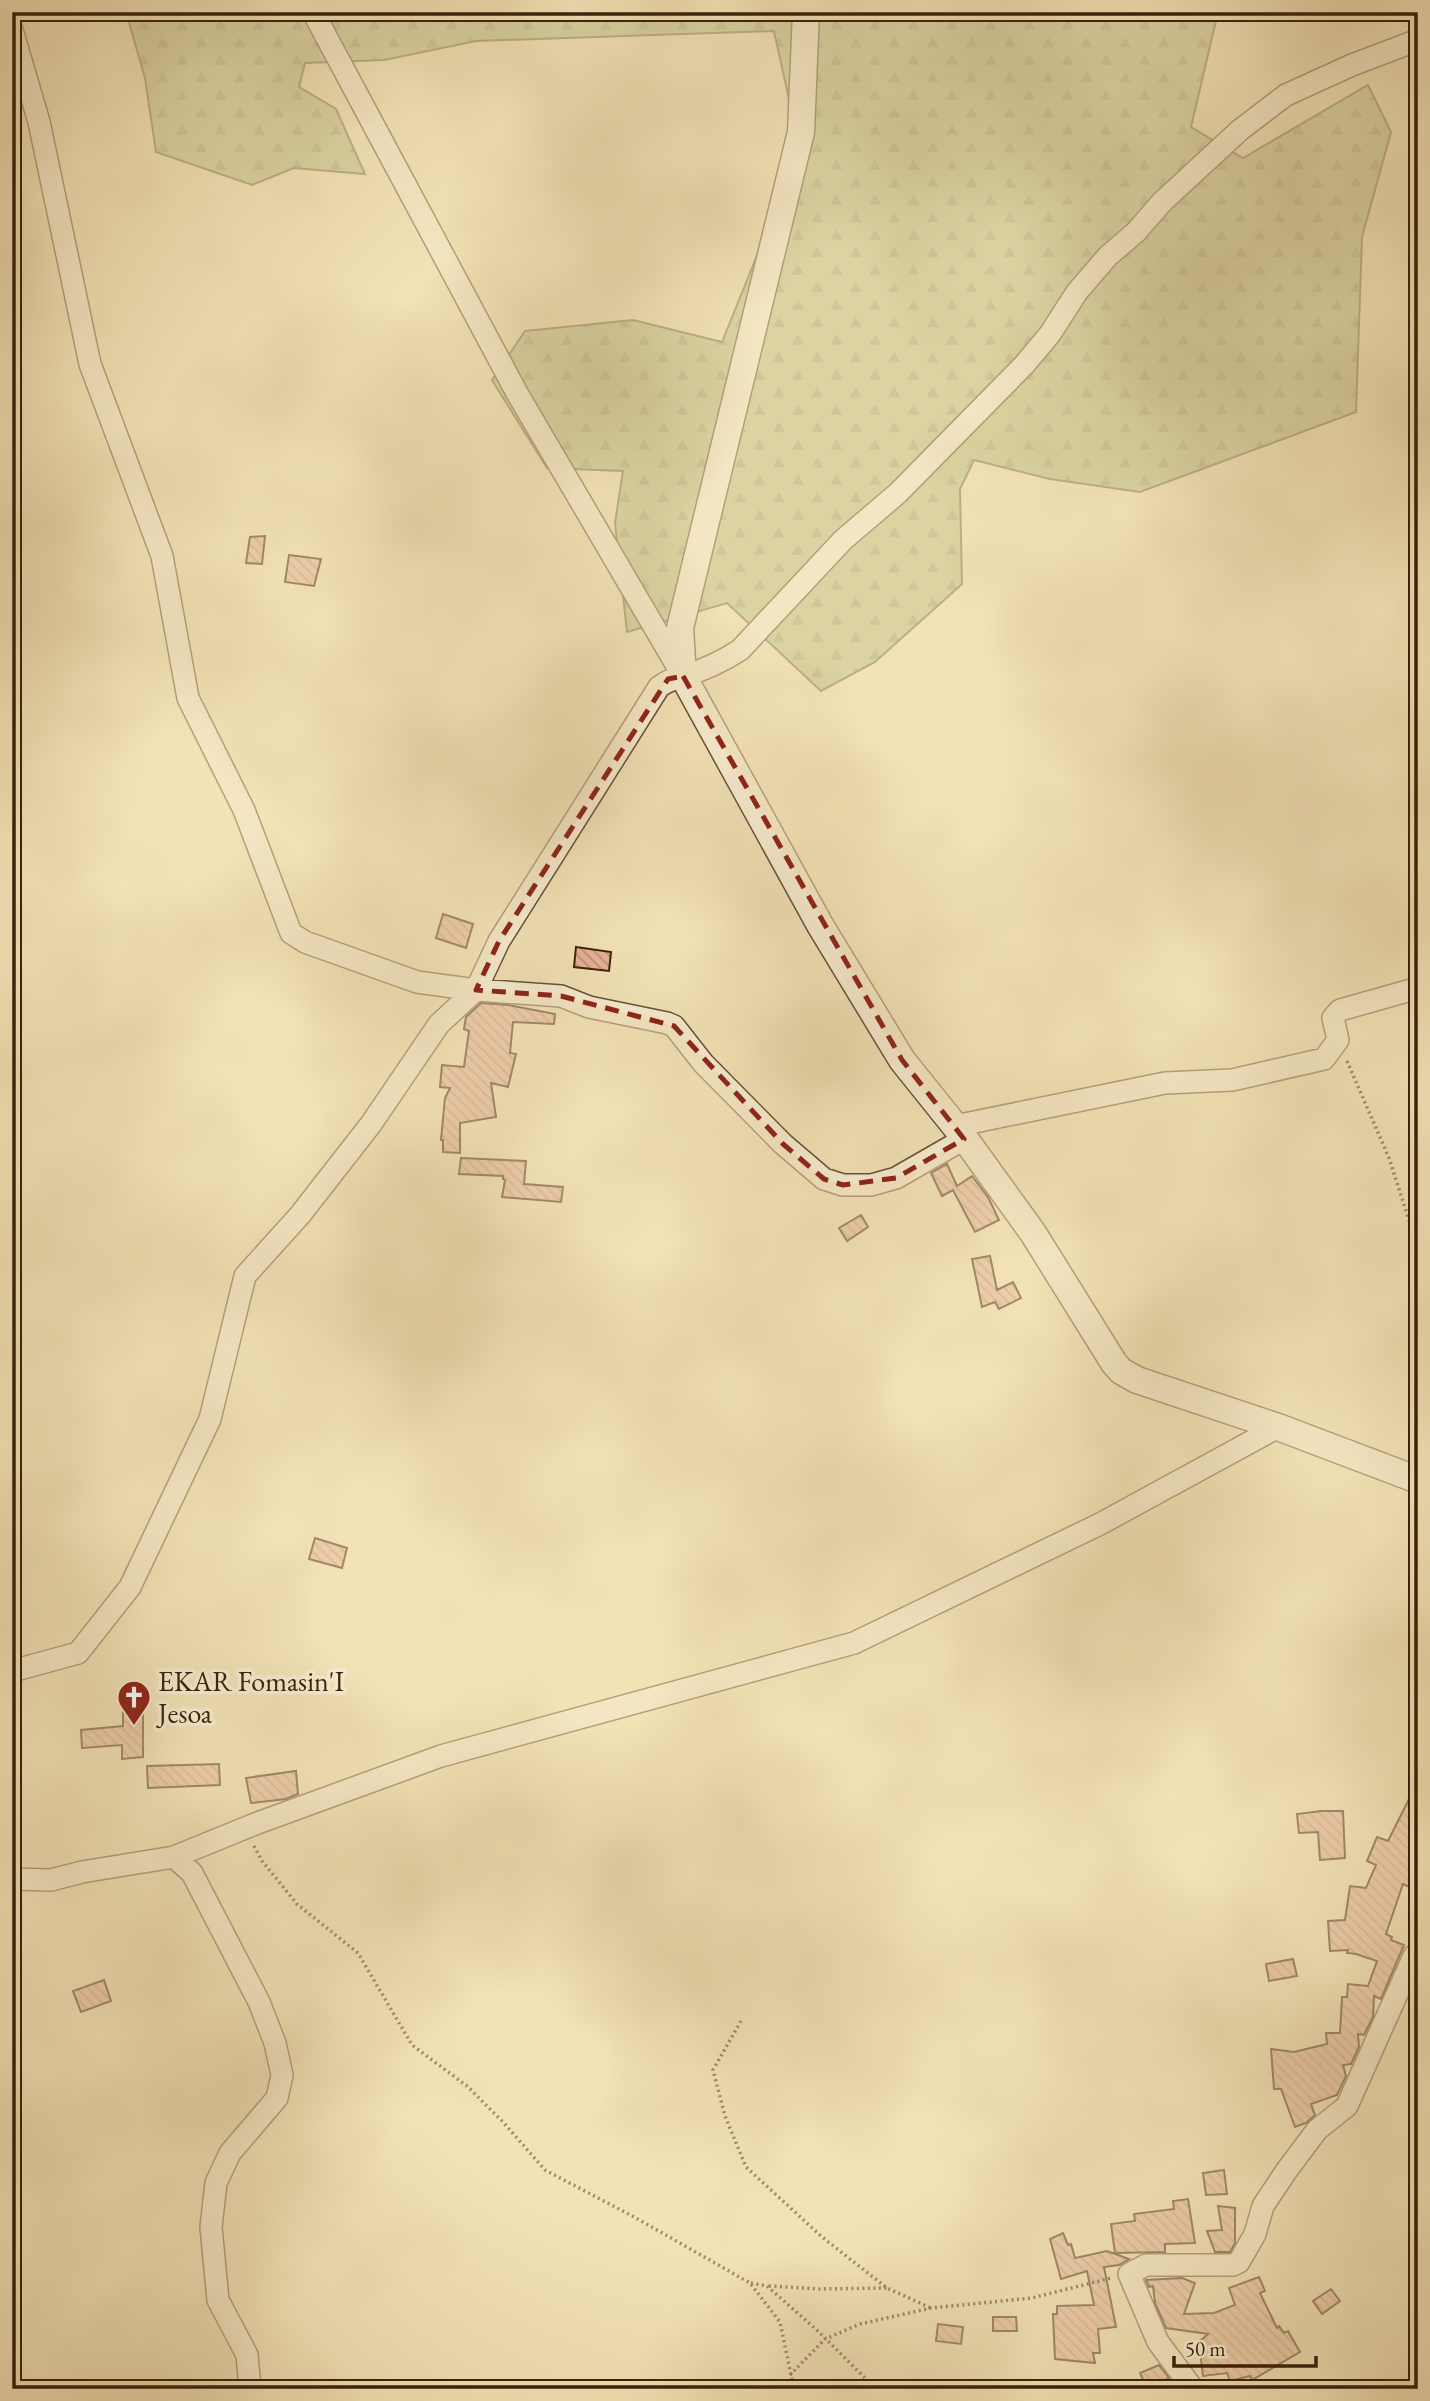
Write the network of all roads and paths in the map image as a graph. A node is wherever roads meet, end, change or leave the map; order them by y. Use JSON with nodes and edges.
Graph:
{"nodes":[{"id":1,"x":313,"y":12,"type":"edge"},
{"id":2,"x":806,"y":12,"type":"edge"},
{"id":3,"x":12,"y":30,"type":"edge"},
{"id":4,"x":1418,"y":40,"type":"edge"},
{"id":5,"x":683,"y":676,"type":"junction"},
{"id":6,"x":1418,"y":988,"type":"edge"},
{"id":7,"x":476,"y":990,"type":"junction"},
{"id":8,"x":1338,"y":1040,"type":"junction"},
{"id":9,"x":959,"y":1133,"type":"junction"},
{"id":10,"x":1418,"y":1248,"type":"edge"},
{"id":11,"x":1278,"y":1427,"type":"junction"},
{"id":12,"x":1418,"y":1480,"type":"edge"},
{"id":13,"x":12,"y":1671,"type":"edge"},
{"id":14,"x":244,"y":1829,"type":"junction"},
{"id":15,"x":174,"y":1857,"type":"junction"},
{"id":16,"x":12,"y":1879,"type":"edge"},
{"id":17,"x":1418,"y":1956,"type":"edge"},
{"id":18,"x":741,"y":2021,"type":"dead end"},
{"id":19,"x":1129,"y":2274,"type":"junction"},
{"id":20,"x":750,"y":2283,"type":"junction"},
{"id":21,"x":767,"y":2286,"type":"junction"},
{"id":22,"x":887,"y":2288,"type":"junction"},
{"id":23,"x":931,"y":2308,"type":"junction"},
{"id":24,"x":825,"y":2339,"type":"junction"},
{"id":25,"x":790,"y":2375,"type":"junction"},
{"id":26,"x":250,"y":2389,"type":"edge"},
{"id":27,"x":794,"y":2389,"type":"edge"},
{"id":28,"x":876,"y":2389,"type":"edge"},
{"id":29,"x":1193,"y":2389,"type":"edge"}],
"edges":[{"from":1,"to":5,"type":"street"},
{"from":2,"to":5,"type":"street"},
{"from":3,"to":7,"type":"street"},
{"from":4,"to":5,"type":"street"},
{"from":5,"to":7,"type":"street"},
{"from":5,"to":9,"type":"street"},
{"from":6,"to":8,"type":"street"},
{"from":7,"to":9,"type":"street"},
{"from":7,"to":13,"type":"street"},
{"from":8,"to":9,"type":"street"},
{"from":8,"to":10,"type":"path"},
{"from":9,"to":11,"type":"street"},
{"from":11,"to":12,"type":"street"},
{"from":11,"to":14,"type":"street"},
{"from":14,"to":15,"type":"street"},
{"from":14,"to":20,"type":"path"},
{"from":15,"to":16,"type":"street"},
{"from":15,"to":26,"type":"street"},
{"from":17,"to":19,"type":"street"},
{"from":18,"to":22,"type":"path"},
{"from":19,"to":23,"type":"path"},
{"from":19,"to":29,"type":"street"},
{"from":20,"to":21,"type":"path"},
{"from":20,"to":25,"type":"path"},
{"from":21,"to":22,"type":"path"},
{"from":21,"to":24,"type":"path"},
{"from":22,"to":23,"type":"path"},
{"from":23,"to":24,"type":"path"},
{"from":24,"to":25,"type":"path"},
{"from":24,"to":28,"type":"path"},
{"from":25,"to":27,"type":"path"}]}
